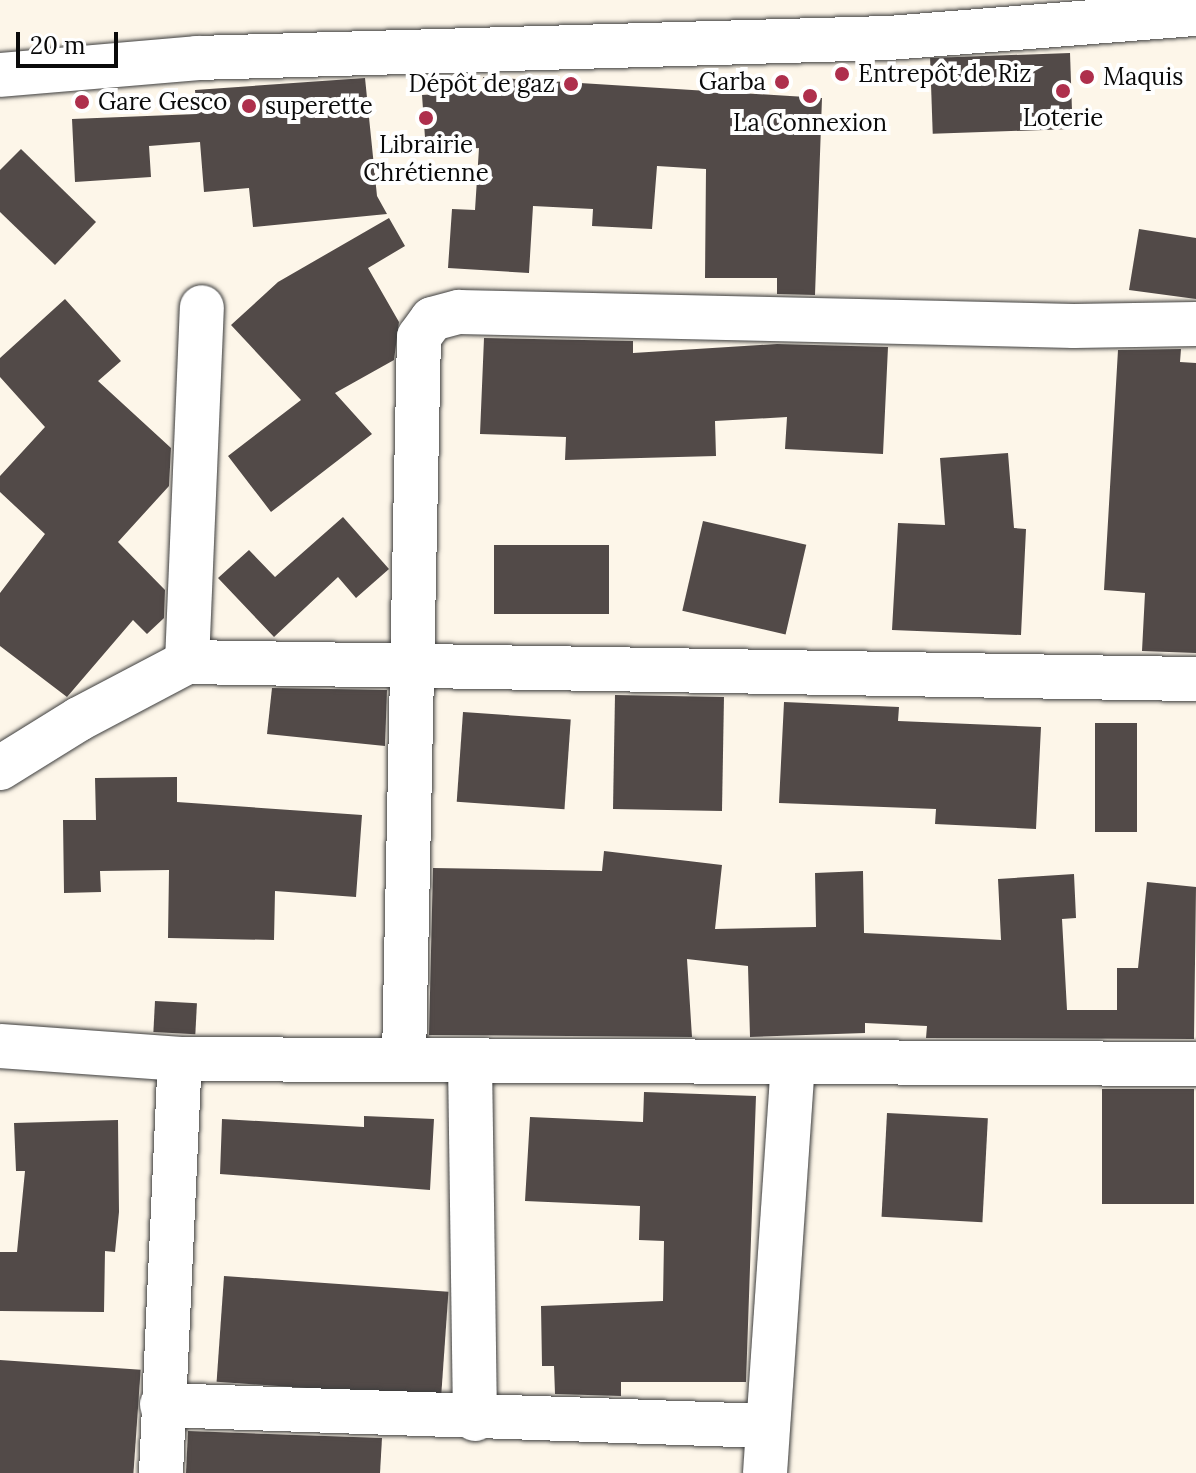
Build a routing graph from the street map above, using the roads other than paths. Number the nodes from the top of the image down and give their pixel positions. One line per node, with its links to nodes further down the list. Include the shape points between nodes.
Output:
1 (1196, 14): 2 (street, via 889,38 197,58)
2 (0, 75)
3 (202, 307): 5 (street)
4 (1196, 324): 6 (street, via 459,312 432,319 419,337)
5 (187, 662): 6 (street); 8 (street)
6 (409, 664): 7 (street); 10 (street)
7 (1196, 679)
8 (0, 768)
9 (0, 1046): 11 (street)
10 (404, 1058): 11 (street); 12 (street)
11 (180, 1059): 15 (street)
12 (470, 1061): 14 (street); 16 (street)
13 (1196, 1064): 14 (street)
14 (793, 1065): 17 (street)
15 (162, 1405): 16 (street); 18 (street)
16 (475, 1419): 17 (street)
17 (767, 1426): 19 (street)
18 (161, 1473)
19 (765, 1473)

